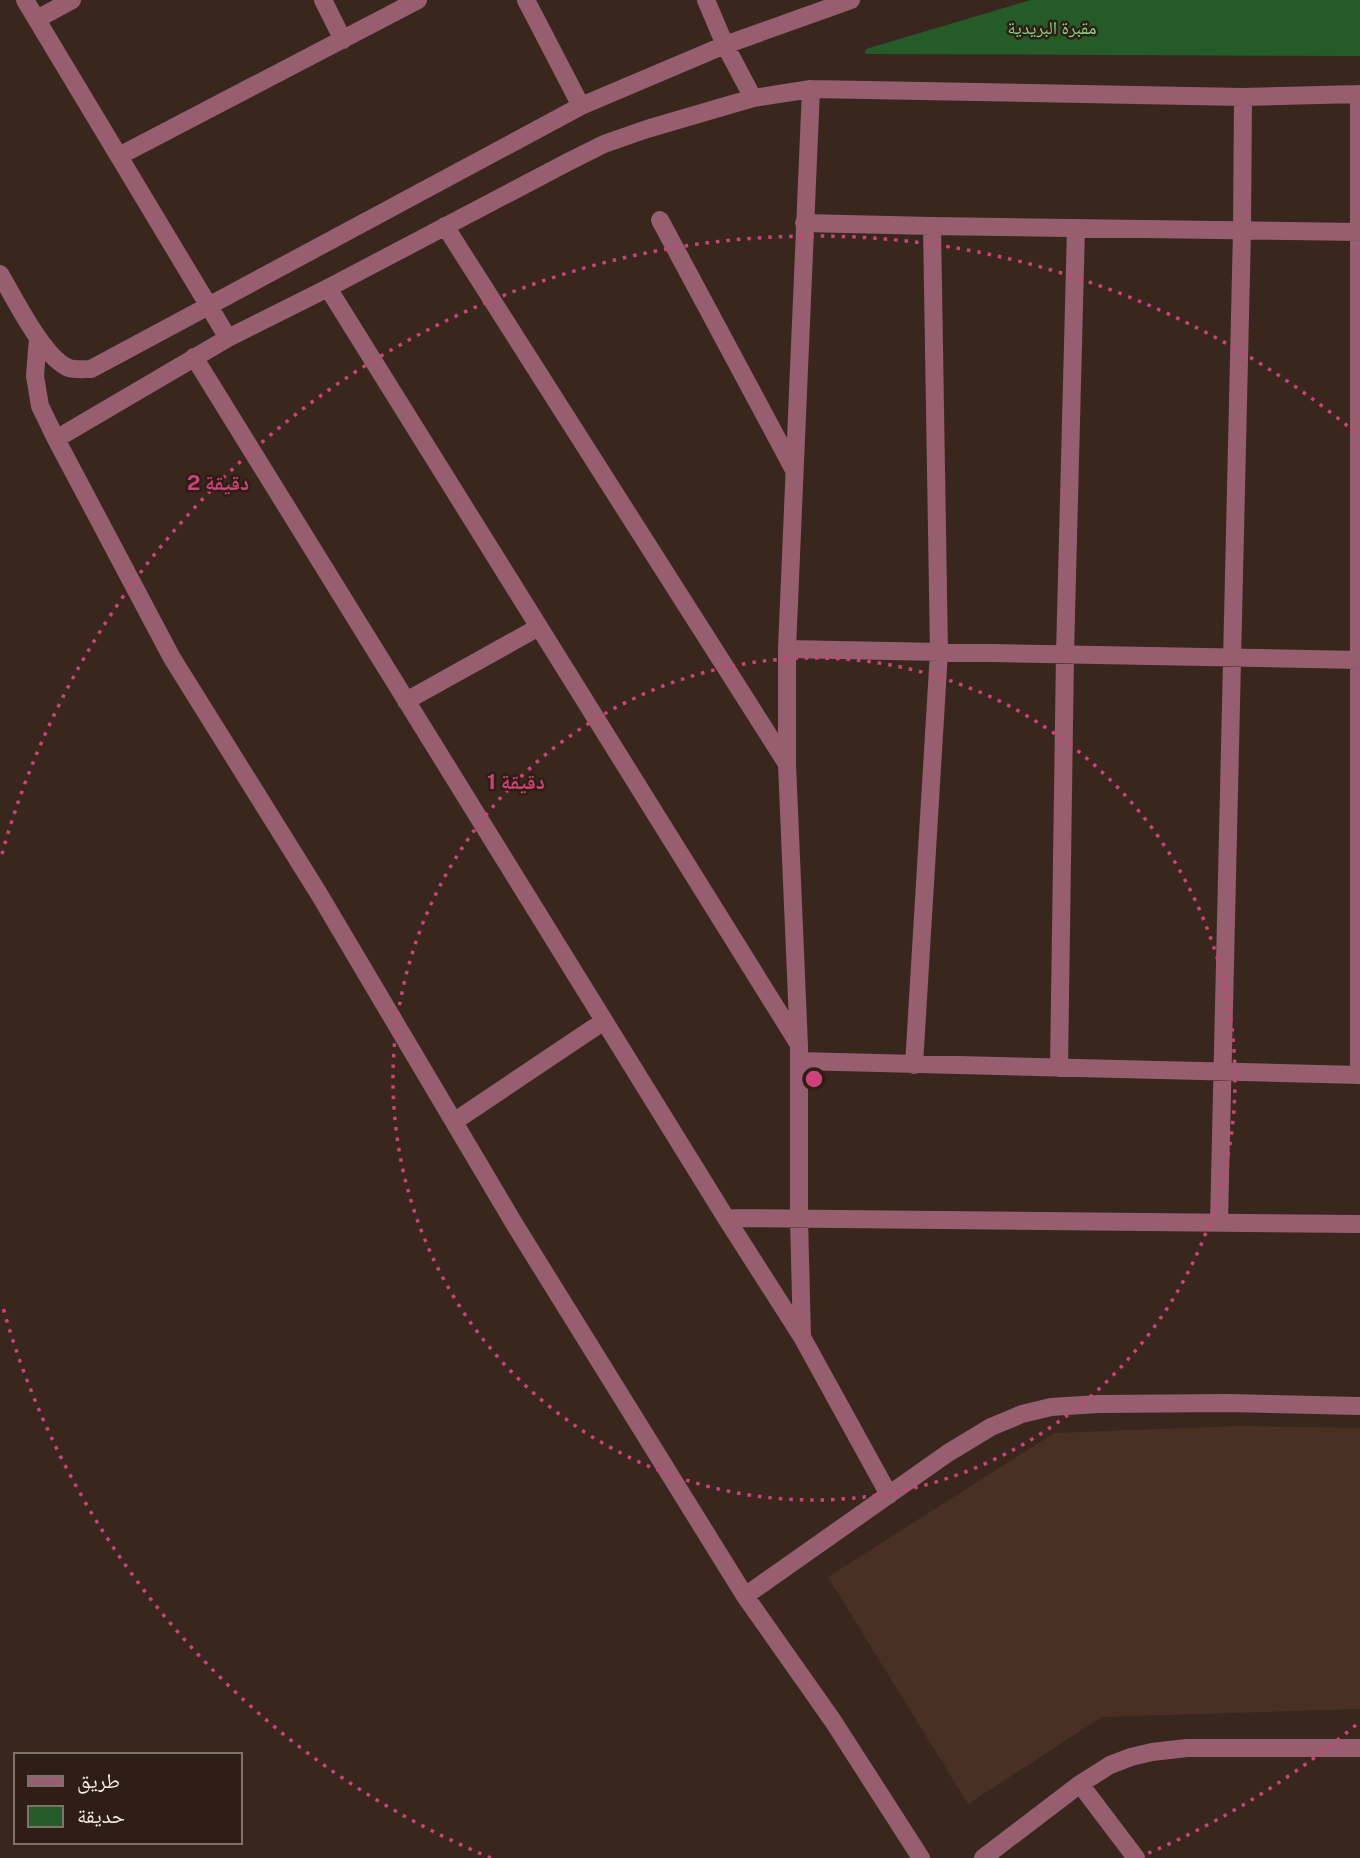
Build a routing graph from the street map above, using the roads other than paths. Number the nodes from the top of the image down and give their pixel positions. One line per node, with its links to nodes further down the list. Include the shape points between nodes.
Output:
1 (25, 0): 8 (street)
2 (72, 0): 8 (street)
3 (323, 0): 9 (street)
4 (418, 0): 9 (street)
5 (526, 0): 15 (street)
6 (706, 0): 10 (street)
7 (851, 0): 10 (street)
8 (37, 19): 16 (street)
9 (343, 40): 16 (street)
10 (725, 45): 14 (street); 15 (street)
11 (811, 89): 13 (street); 14 (street); 18 (street)
12 (1359, 94): 13 (street); 23 (street)
13 (1243, 97): 22 (street)
14 (752, 98): 19 (street, via 604,144)
15 (581, 106): 26 (street)
16 (119, 156): 26 (street)
17 (660, 220): 31 (street)
18 (804, 223): 20 (street); 31 (street)
19 (445, 226): 25 (street); 39 (street)
20 (932, 226): 21 (street); 34 (street)
21 (1076, 228): 22 (street); 35 (street)
22 (1242, 230): 23 (street); 36 (street)
23 (1359, 232): 37 (street)
24 (0, 274): 27 (street)
25 (328, 288): 28 (street); 32 (street)
26 (208, 305): 27 (street, via 91,369 69,368); 28 (street)
27 (38, 338): 30 (street, via 34,376 40,406)
28 (228, 338): 29 (street)
29 (194, 357): 30 (street); 38 (street)
30 (55, 439): 46 (street, via 172,658)
31 (794, 470): 33 (street)
32 (539, 627): 38 (street); 41 (street)
33 (787, 649): 34 (street); 39 (street)
34 (939, 652): 35 (street); 42 (street)
35 (1065, 654): 36 (street); 43 (street)
36 (1232, 657): 37 (street); 44 (street)
37 (1359, 660): 45 (street)
38 (406, 701): 40 (street)
39 (787, 764): 41 (street)
40 (604, 1021): 46 (street); 47 (street)
41 (799, 1054): 42 (street); 48 (street)
42 (914, 1065): 43 (street)
43 (1059, 1068): 44 (street)
44 (1223, 1072): 45 (street); 49 (street)
45 (1359, 1075)
46 (455, 1121): 54 (street)
47 (726, 1218): 48 (street); 51 (street)
48 (799, 1219): 49 (street); 51 (street)
49 (1219, 1222): 50 (street)
50 (1360, 1224)
51 (802, 1337): 53 (street)
52 (1360, 1406): 53 (street, via 1228,1403 1051,1408 991,1427)
53 (889, 1494): 54 (street)
54 (745, 1596): 57 (street)
55 (1360, 1748): 56 (street, via 1152,1752 1110,1765)
56 (1080, 1784): 58 (street); 59 (street)
57 (921, 1858)
58 (983, 1858)
59 (1136, 1858)

